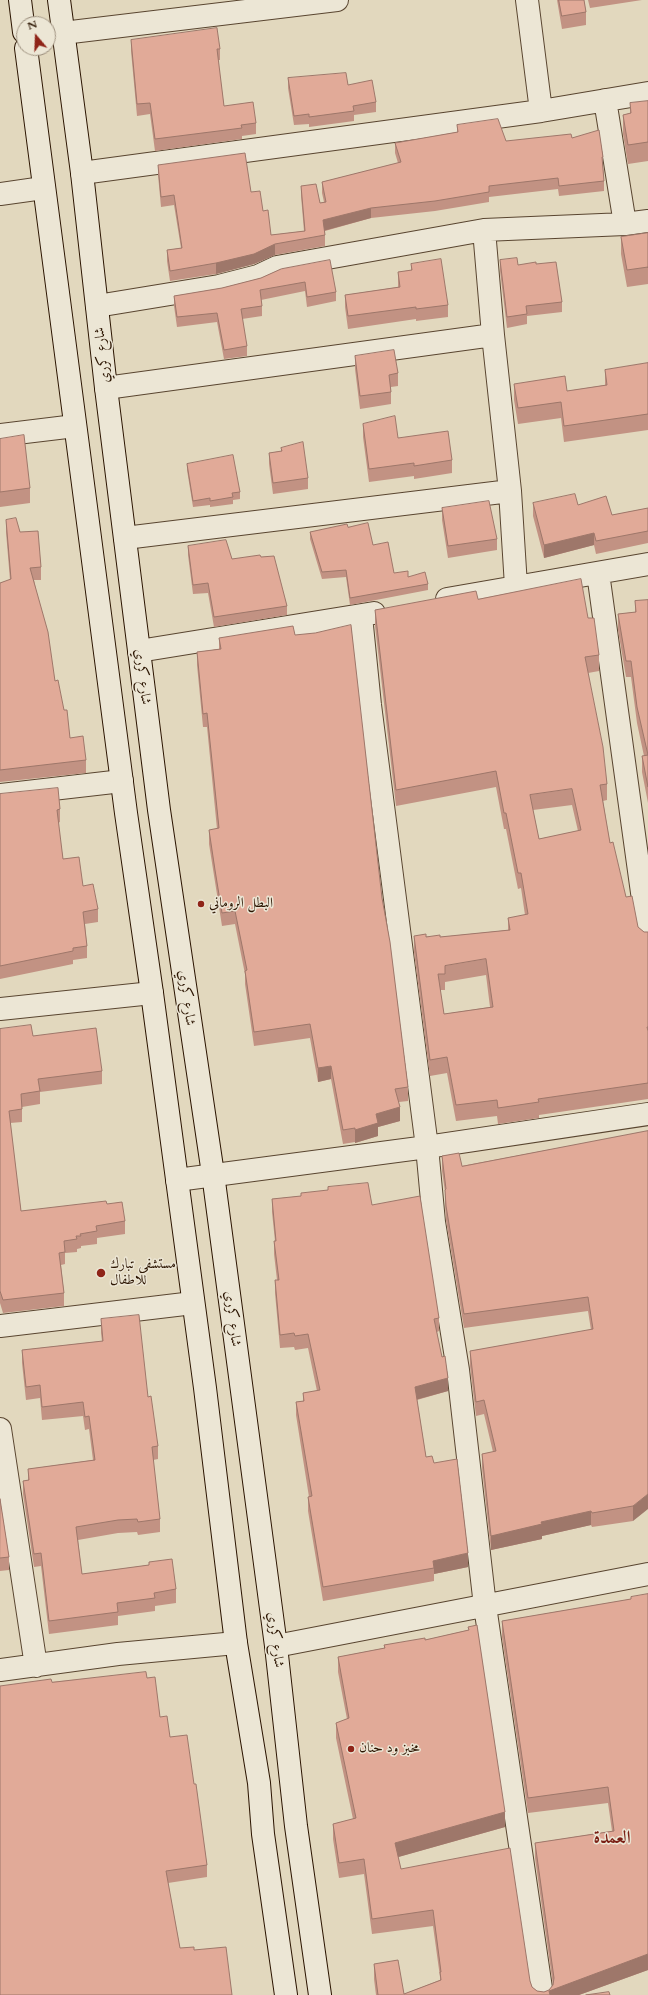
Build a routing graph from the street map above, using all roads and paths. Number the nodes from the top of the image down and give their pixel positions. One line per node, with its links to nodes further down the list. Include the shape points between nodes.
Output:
1 (20, 0): 5 (street)
2 (59, 0): 6 (street, شارع كرري)
3 (337, 0): 6 (street)
4 (527, 0): 10 (street)
5 (22, 16)
6 (63, 33): 11 (street, شارع كرري)
7 (27, 56): 12 (street)
8 (648, 93): 9 (street)
9 (605, 100): 10 (street); 15 (street)
10 (541, 110): 11 (street)
11 (82, 173): 17 (street, شارع كرري)
12 (43, 188): 13 (street); 20 (street)
13 (0, 194)
14 (648, 220): 15 (street)
15 (625, 224): 16 (street)
16 (484, 230): 17 (street, via 278,267 258,276 219,286); 18 (street)
17 (97, 306): 19 (street, شارع كرري)
18 (492, 335): 19 (street); 22 (street)
19 (106, 388): 23 (street, شارع كرري)
20 (75, 426): 21 (street); 31 (street)
21 (0, 435)
22 (510, 491): 23 (street); 26 (street)
23 (125, 538): 30 (street, شارع كرري)
24 (648, 564): 25 (street)
25 (598, 573): 26 (street); 33 (street)
26 (516, 586): 27 (street)
27 (430, 602)
28 (392, 610): 29 (street)
29 (361, 616): 30 (street); 37 (street, via 370,705)
30 (139, 651): 38 (street, شارع كرري, via 159,810)
31 (122, 781): 32 (street); 34 (street)
32 (0, 795)
33 (648, 936)
34 (152, 993): 35 (street); 39 (street)
35 (0, 1009)
36 (648, 1114): 37 (street)
37 (427, 1147): 38 (street); 44 (street, via 434,1222 458,1370)
38 (213, 1174): 39 (street); 46 (street, شارع كرري)
39 (177, 1180): 40 (street)
40 (193, 1303): 41 (street); 45 (street)
41 (0, 1326)
42 (0, 1429): 47 (street)
43 (648, 1574): 44 (street)
44 (485, 1606): 46 (street); 53 (street)
45 (236, 1643): 47 (street, via 118,1654); 50 (street, via 258,1783)
46 (276, 1646): 49 (street, شارع كرري)
47 (36, 1666): 48 (street)
48 (0, 1670)
49 (305, 1885): 50 (street); 52 (street, شارع كرري)
50 (271, 1890): 51 (street)
51 (286, 1995)
52 (320, 1995)
53 (542, 1995)

